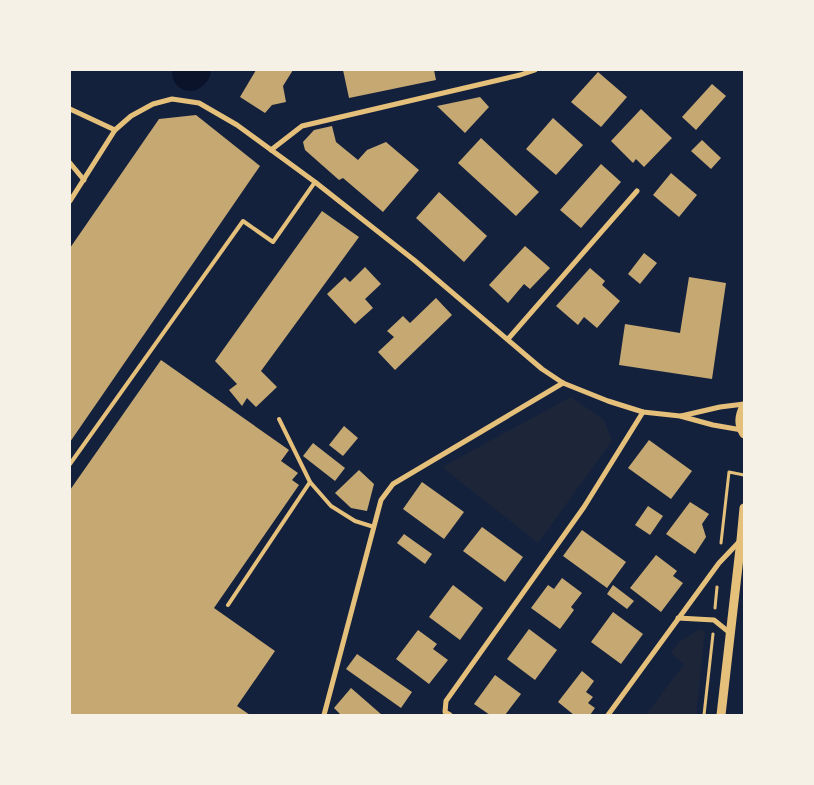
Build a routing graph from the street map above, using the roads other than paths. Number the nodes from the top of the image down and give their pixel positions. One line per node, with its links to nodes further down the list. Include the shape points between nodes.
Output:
1 (535, 70): 4 (street, via 302,126)
2 (70, 109): 3 (street)
3 (115, 130): 4 (street, via 131,116 153,104 172,99 200,103); 6 (street)
4 (271, 150): 7 (street)
5 (70, 163): 6 (street)
6 (84, 180): 9 (street)
7 (315, 182): 10 (street); 17 (lane, via 273,242 243,221)
8 (637, 192): 10 (street)
9 (70, 201)
10 (508, 339): 11 (street)
11 (563, 383): 13 (street); 20 (street, via 393,484 381,500)
12 (744, 405): 14 (street, via 720,406); 16 (street, via 739,416)
13 (643, 412): 14 (street); 26 (street, via 584,507 446,701 446,712)
14 (680, 416): 16 (street)
15 (279, 419): 18 (lane)
16 (743, 432)
17 (70, 464)
18 (310, 482): 20 (lane, via 331,506 355,521); 22 (lane)
19 (744, 508): 21 (street)
20 (374, 527): 25 (street)
21 (741, 540): 23 (street, via 719,563); 24 (street)
22 (228, 605)
23 (678, 618): 24 (street, via 714,620); 27 (street)
24 (730, 633): 28 (street)
25 (324, 715)
26 (450, 715)
27 (608, 715)
28 (721, 715)

